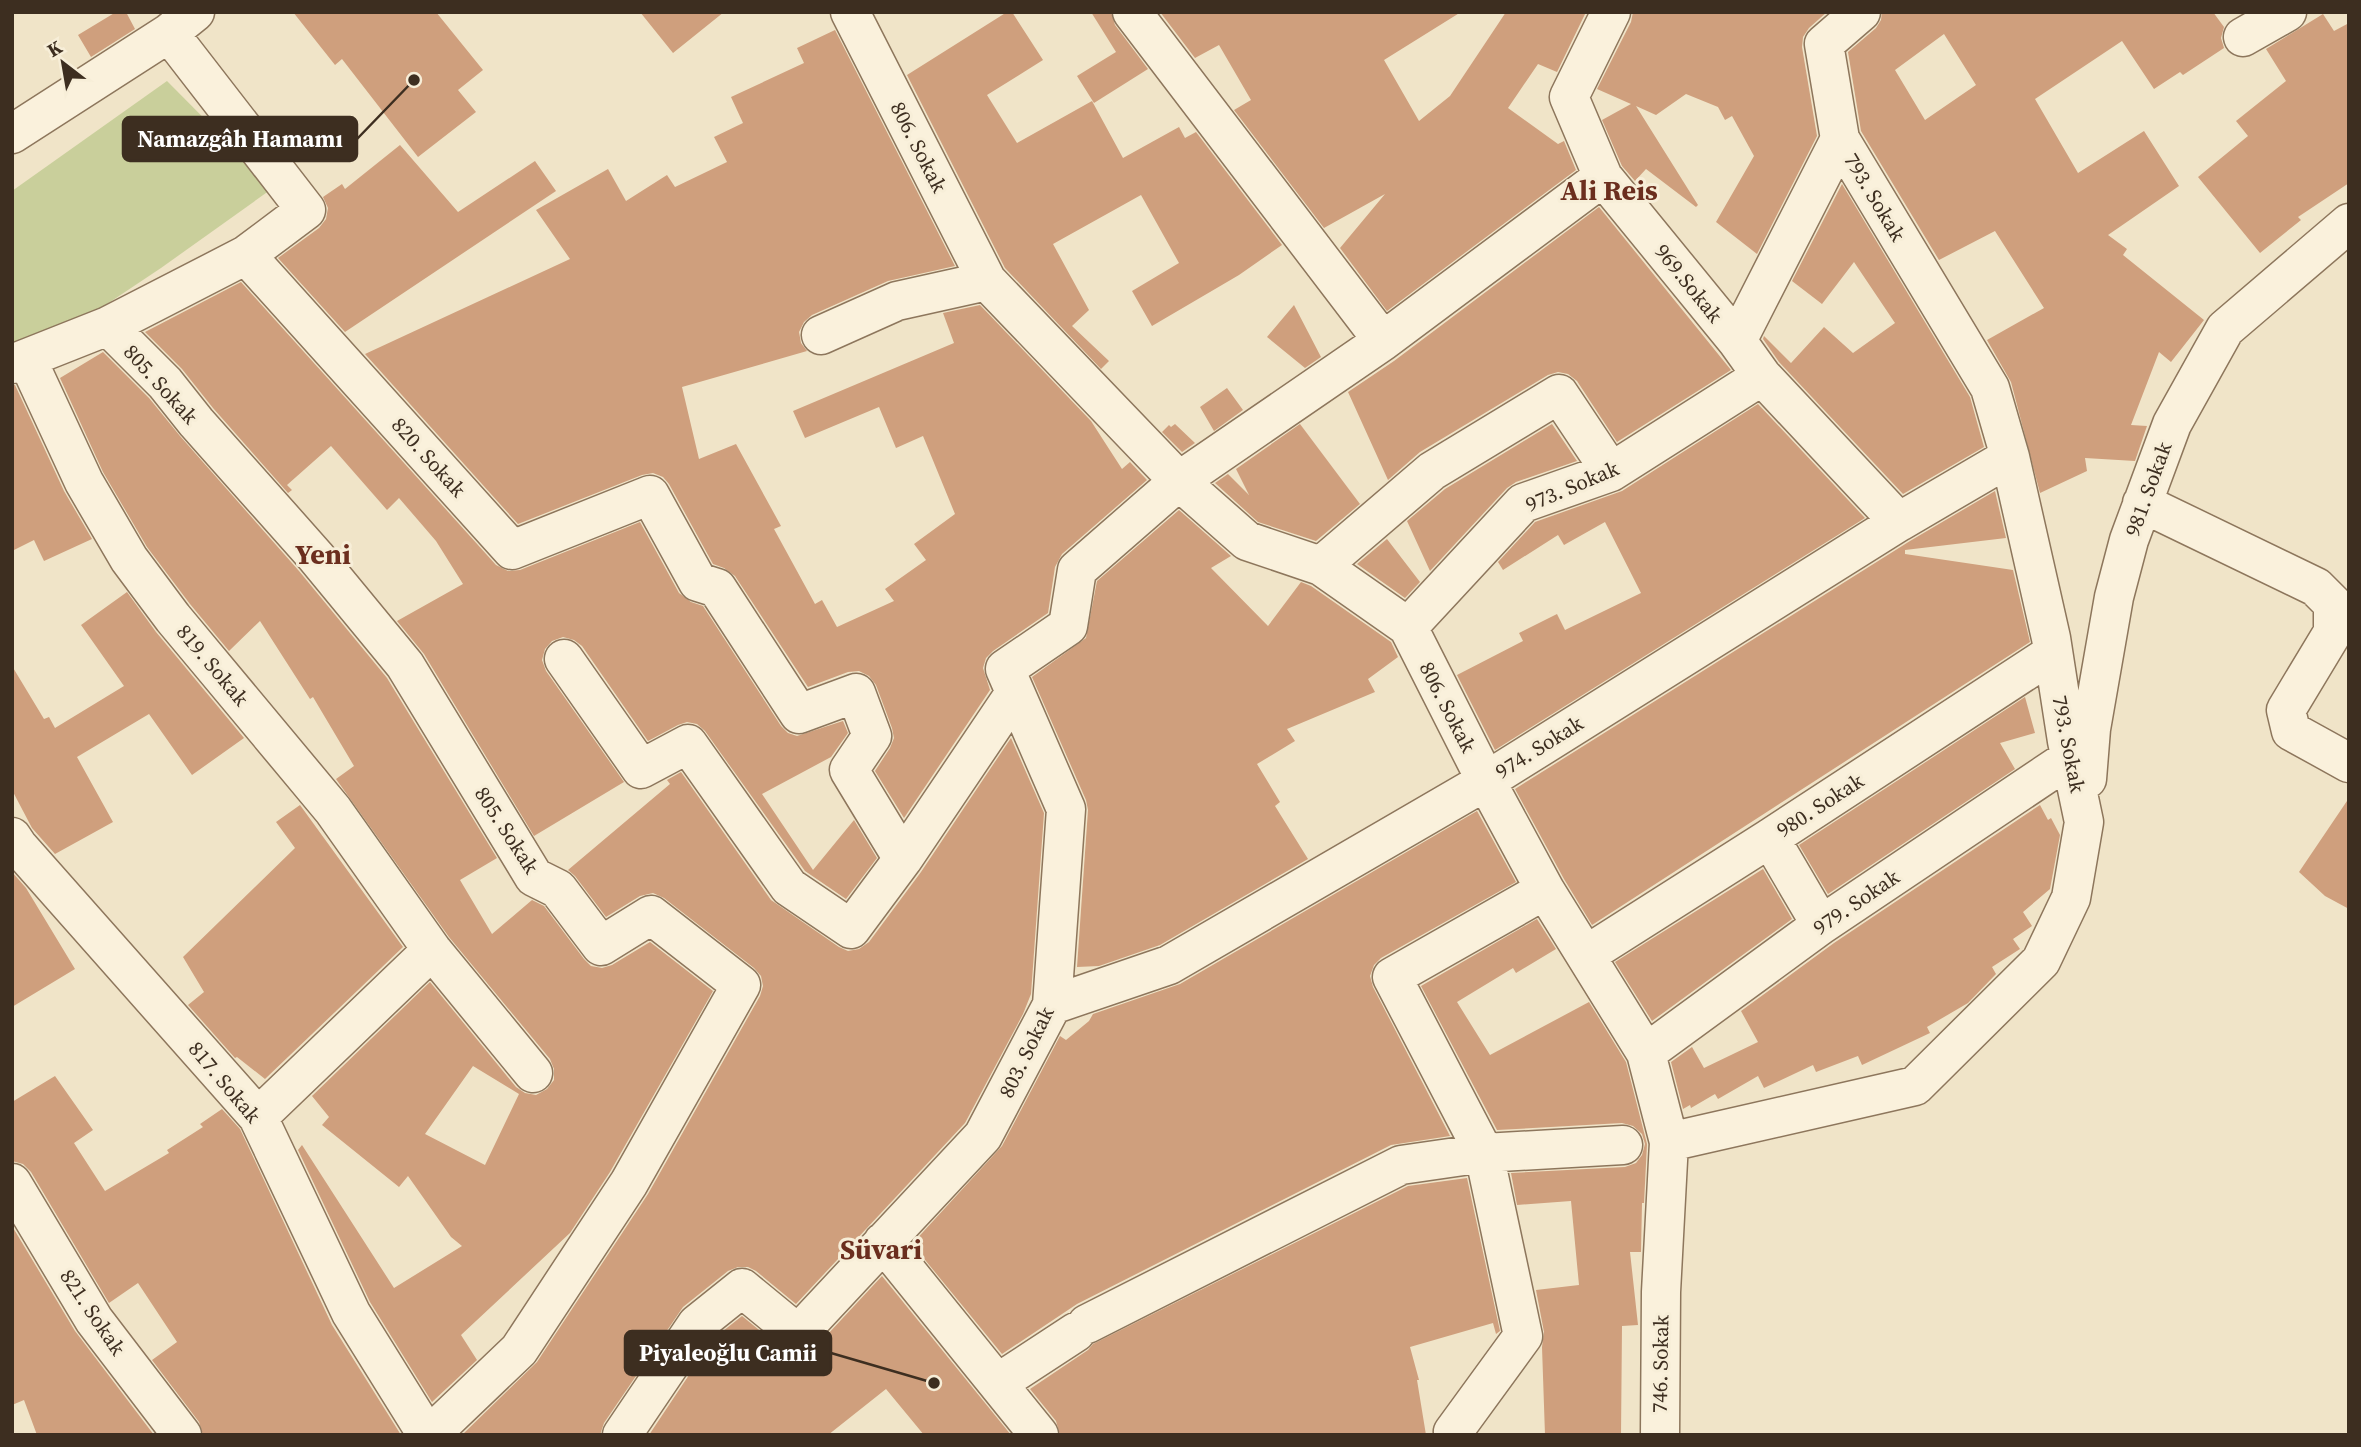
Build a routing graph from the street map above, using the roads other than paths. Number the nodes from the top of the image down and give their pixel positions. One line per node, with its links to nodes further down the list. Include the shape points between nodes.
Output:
1 (850, 12): 13 (street, 806. Sokak)
2 (1132, 12): 16 (street)
3 (1611, 12): 10 (street, 969.Sokak, via 1569,97)
4 (1861, 12): 9 (street, via 1824,44)
5 (2287, 12): 7 (street)
6 (182, 23): 8 (street); 12 (street, via 306,210)
7 (2243, 37)
8 (12, 134)
9 (1840, 139): 17 (street); 20 (street, 793. Sokak, via 1990,387)
10 (1603, 177): 16 (street); 17 (street, 969.Sokak)
11 (2349, 223): 23 (street, 981. Sokak, via 2225,329 2172,424)
12 (246, 255): 14 (street); 36 (street, 820. Sokak, via 512,550 650,495 698,582 717,588 799,714 856,692 872,736 849,770)
13 (987, 281): 15 (street, via 897,301); 22 (street, 806. Sokak)
14 (108, 326): 18 (street, 805. Sokak); 53 (street, 805. Sokak, via 165,383 405,665 534,877 558,889 601,946 651,915 741,985 629,1183 519,1350)
15 (821, 335)
16 (1383, 341): 22 (street)
17 (1737, 341): 19 (street, 969.Sokak)
18 (20, 362): 39 (street, 819. Sokak, via 129,559 333,810)
19 (1762, 376): 21 (street, 973. Sokak); 24 (street, 969.Sokak)
20 (2010, 457): 24 (street, 974. Sokak); 27 (street, 793. Sokak)
21 (1611, 472): 25 (street, via 1559,394 1432,471); 26 (street, 973. Sokak, via 1523,503)
22 (1179, 481): 25 (street, 806. Sokak, via 1247,541); 29 (street, 803. Sokak, via 1077,570 1068,626 1005,669)
23 (2143, 503): 31 (street, via 2316,587 2333,604 2333,632 2286,710 2291,731); 33 (street, 981. Sokak, via 2112,611 2091,729)
24 (1899, 522): 32 (street, 974. Sokak)
25 (1321, 566): 26 (street, 806. Sokak)
26 (1408, 627): 32 (street, 806. Sokak)
27 (2053, 653): 30 (street, 793. Sokak); 34 (street, 980. Sokak)
28 (564, 659): 36 (street, via 641,769 688,744 789,887 851,929)
29 (1016, 693): 36 (street); 41 (street, 803. Sokak, via 1066,809)
30 (2070, 758): 33 (street, 793. Sokak); 38 (street, 979. Sokak)
31 (2349, 763)
32 (1486, 781): 37 (street, 806. Sokak); 41 (street, 974. Sokak, via 1169,965)
33 (2084, 821): 45 (street, 793. Sokak, via 2071,898 2041,961 1915,1086)
34 (1770, 838): 38 (street); 40 (street, 980. Sokak)
35 (14, 845): 44 (street, 817. Sokak)
36 (903, 859)
37 (1545, 890): 40 (street, 806. Sokak); 47 (street, via 1392,977)
38 (1821, 925): 42 (street, 979. Sokak)
39 (432, 950): 43 (street, 819. Sokak); 44 (street)
40 (1586, 956): 42 (street, 806. Sokak)
41 (1052, 1005): 49 (street, 803. Sokak, via 983,1136)
42 (1646, 1053): 45 (street, 806. Sokak)
43 (533, 1073)
44 (258, 1117): 53 (street, 817. Sokak, via 351,1313)
45 (1669, 1142): 50 (street, 806. Sokak)
46 (1623, 1145): 47 (street)
47 (1484, 1153): 51 (street, via 1401,1165 1081,1328); 56 (street, via 1523,1336)
48 (12, 1183): 52 (street, 821. Sokak, via 94,1320)
49 (883, 1241): 51 (street); 54 (street, 803. Sokak, via 798,1334 742,1288 697,1324)
50 (1661, 1292): 57 (street, 746. Sokak)
51 (998, 1383): 55 (street)
52 (182, 1435)
53 (429, 1435)
54 (622, 1435)
55 (1040, 1435)
56 (1454, 1435)
57 (1660, 1435)

